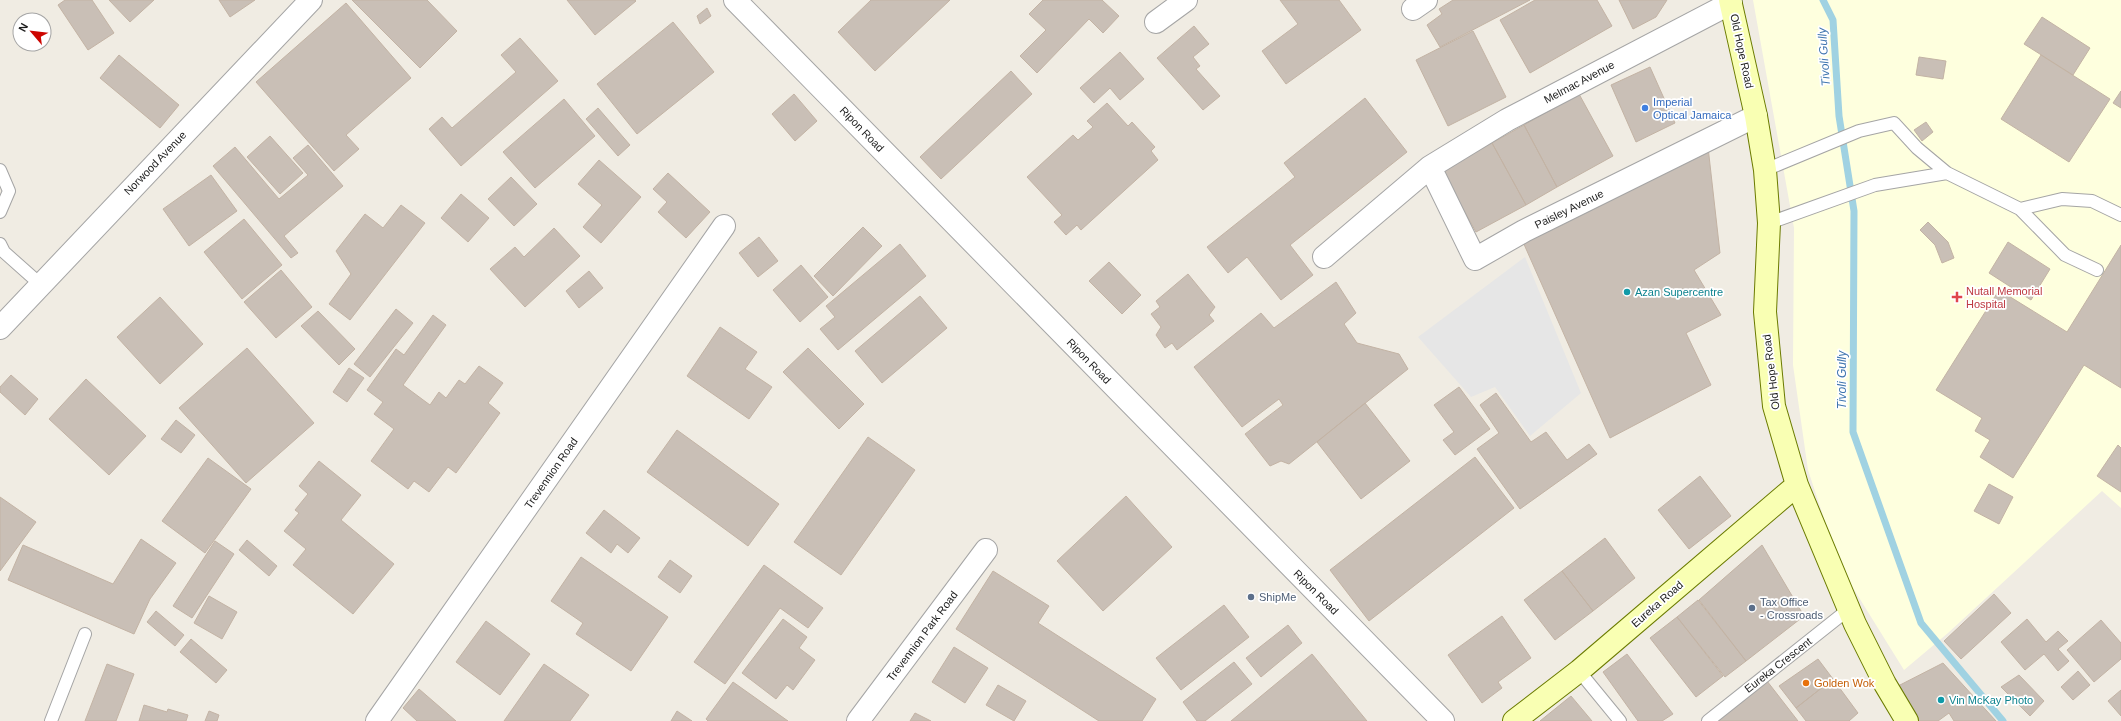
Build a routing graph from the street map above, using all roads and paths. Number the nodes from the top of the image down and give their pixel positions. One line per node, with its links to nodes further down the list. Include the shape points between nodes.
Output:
1 (311, 0): 19 (street, Norwood Avenue)
2 (735, 0): 29 (street, Ripon Road)
3 (1186, 0): 5 (street)
4 (1731, 1): 6 (main road, Old Hope Road); 7 (street, Melmac Avenue, via 1507,120)
5 (1156, 22)
6 (1756, 116): 7 (street, Paisley Avenue, via 1524,231 1475,259); 9 (main road, Old Hope Road)
7 (1430, 167): 17 (street, Melmac Avenue)
8 (0, 170): 12 (lane, via 9,191)
9 (1765, 170): 10 (lane, via 1859,131 1894,123 1917,148); 14 (main road, Old Hope Road)
10 (1947, 173): 11 (lane); 14 (lane, via 1875,185)
11 (2020, 209): 13 (lane, via 2062,199 2092,201); 18 (lane, via 2066,255)
12 (0, 212)
13 (2121, 215)
14 (1770, 223): 21 (main road, Old Hope Road, via 1765,312 1774,406)
15 (724, 226): 27 (street, Trevennion Road)
16 (0, 244): 19 (lane, via 4,252)
17 (1324, 257)
18 (2097, 270)
19 (40, 284): 20 (street, Norwood Avenue)
20 (0, 328)
21 (1797, 485): 23 (main road, Old Hope Road); 25 (main road, Eureka Road)
22 (986, 550): 28 (street, Trevennion Park Road)
23 (1849, 609): 32 (lane, Eureka Crescent); 33 (main road, Old Hope Road, via 1884,684)
24 (85, 634): 26 (lane)
25 (1579, 671): 30 (main road, Eureka Road); 31 (lane)
26 (51, 721)
27 (377, 721)
28 (858, 721)
29 (1443, 721)
30 (1514, 721)
31 (1620, 721)
32 (1708, 721)
33 (1907, 721)

